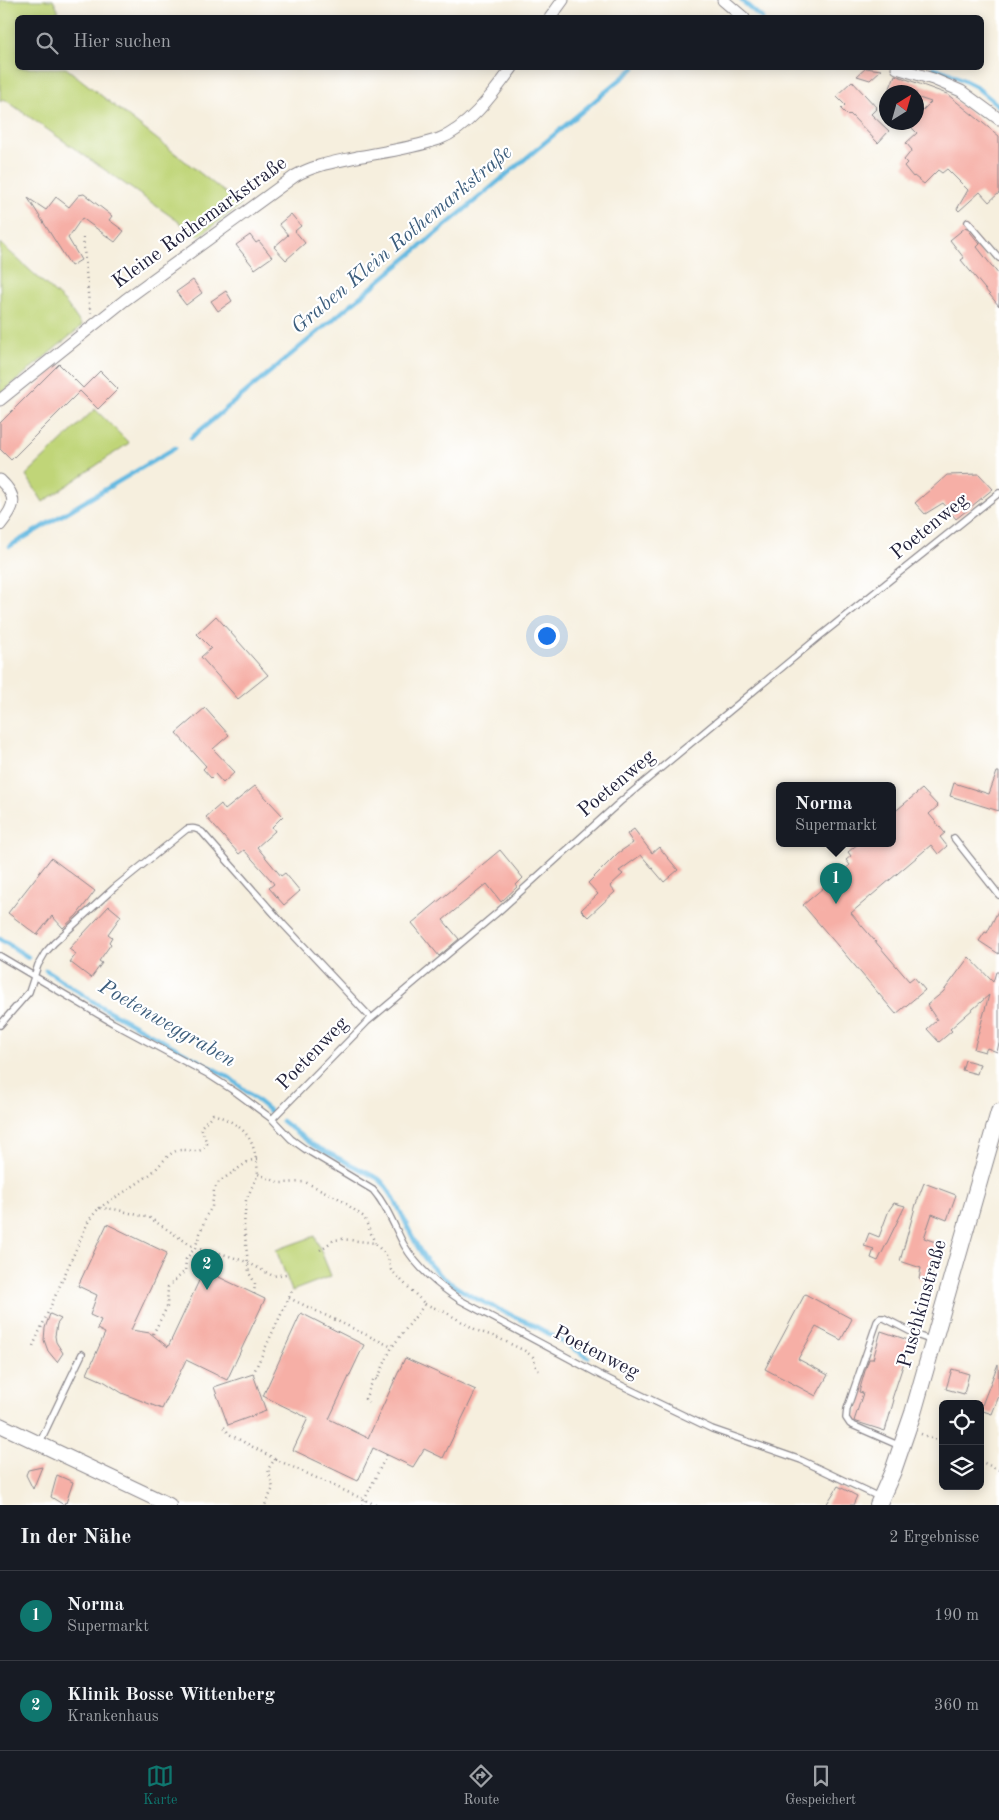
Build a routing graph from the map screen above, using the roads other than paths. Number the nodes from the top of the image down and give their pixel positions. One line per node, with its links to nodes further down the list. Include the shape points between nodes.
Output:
1 (563, 0): 3 (street)
2 (723, 0): 4 (street)
3 (552, 15)
4 (740, 15)
5 (510, 70): 10 (street, Kleine Rothemarkstraße, via 486,102 440,138 304,170 94,324)
6 (903, 70): 7 (street, via 961,91)
7 (999, 119)
8 (968, 222): 9 (lane)
9 (999, 258)
10 (0, 400)
11 (0, 480): 13 (street, via 14,499 13,507)
12 (999, 493): 18 (lane, Poetenweg, via 650,776 498,912)
13 (0, 525)
14 (954, 838): 15 (lane)
15 (999, 895)
16 (0, 956): 17 (lane, Poetenweg)
17 (34, 976): 18 (lane, via 45,953 85,913 187,829 196,828); 19 (lane, via 29,992); 21 (lane, Poetenweg, via 206,1073)
18 (372, 1018): 21 (lane, Poetenweg)
19 (0, 1024)
20 (999, 1112): 22 (main road, Puschkinstraße)
21 (272, 1119): 27 (lane, Poetenweg, via 305,1149 373,1190 419,1266 460,1300 602,1376 712,1429 801,1460)
22 (934, 1342): 26 (main road, Puschkinstraße); 26 (lane, via 880,1318 847,1409 846,1418 850,1424)
23 (82, 1354): 25 (lane)
24 (0, 1426): 25 (street)
25 (40, 1443): 28 (street)
26 (902, 1446): 27 (main road, Puschkinstraße)
27 (880, 1501)
28 (169, 1505)

